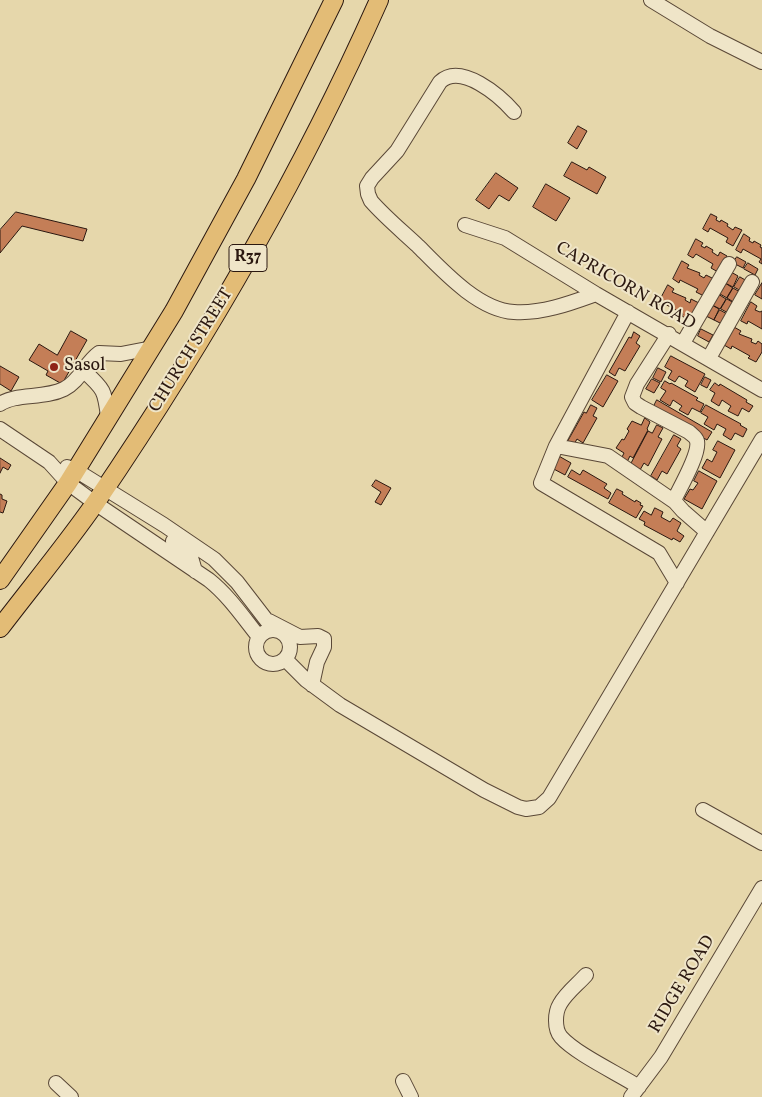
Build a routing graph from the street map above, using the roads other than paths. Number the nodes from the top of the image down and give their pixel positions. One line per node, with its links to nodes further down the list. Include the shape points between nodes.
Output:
1 (334, 0): 13 (main road, CHURCH STREET / R37, via 246,178)
2 (379, 0): 23 (main road, CHURCH STREET / R37, via 258,241 193,354)
3 (650, 0): 4 (street)
4 (762, 62)
5 (514, 112): 9 (street, via 502,98 474,81 460,76 444,78 397,151 367,186 371,201 447,276 491,305 512,312 525,312)
6 (465, 225): 9 (street, CAPRICORN ROAD, via 505,238)
7 (729, 264): 12 (street)
8 (752, 282): 14 (street)
9 (596, 294): 10 (street, CAPRICORN ROAD)
10 (628, 312): 11 (street, CAPRICORN ROAD); 21 (street)
11 (669, 334): 12 (street, CAPRICORN ROAD); 24 (street, via 632,396 635,404 689,432 697,442 696,452)
12 (683, 343): 14 (street, CAPRICORN ROAD)
13 (152, 348): 15 (street, via 121,354 99,353); 18 (main road, CHURCH STREET / R37)
14 (709, 358): 16 (street, CAPRICORN ROAD)
15 (84, 371): 17 (street, via 63,390 13,398); 18 (street, via 103,390)
16 (762, 390)
17 (0, 404)
18 (108, 417): 22 (main road, CHURCH STREET / R37)
19 (0, 429): 22 (street)
20 (762, 439): 26 (street)
21 (556, 446): 24 (street, via 608,456); 29 (street, via 541,483 659,553)
22 (73, 477): 23 (street); 28 (main road, CHURCH STREET / R37)
23 (100, 496): 25 (street); 27 (street); 31 (main road, CHURCH STREET / R37)
24 (675, 502): 26 (street)
25 (164, 525): 27 (street, via 174,541 192,558); 30 (street, via 225,570)
26 (707, 532): 29 (street)
27 (195, 571): 32 (street, via 221,590)
28 (0, 580)
29 (677, 584): 34 (street, via 549,798 545,804 533,809 518,807 484,790)
30 (271, 626): 32 (street); 33 (street, via 287,639 289,649); 34 (street, via 300,637 324,639)
31 (0, 628)
32 (259, 637): 33 (street, via 257,653 264,662 275,664)
33 (285, 659): 34 (street)
34 (312, 685)
35 (704, 810): 36 (street)
36 (762, 843)
37 (762, 888): 41 (street, RIDGE ROAD, via 661,1057)
38 (586, 975): 41 (street, via 560,1004 556,1024 560,1036)
39 (403, 1081): 43 (street)
40 (56, 1083): 42 (street)
41 (635, 1092)
42 (72, 1097)
43 (411, 1097)

